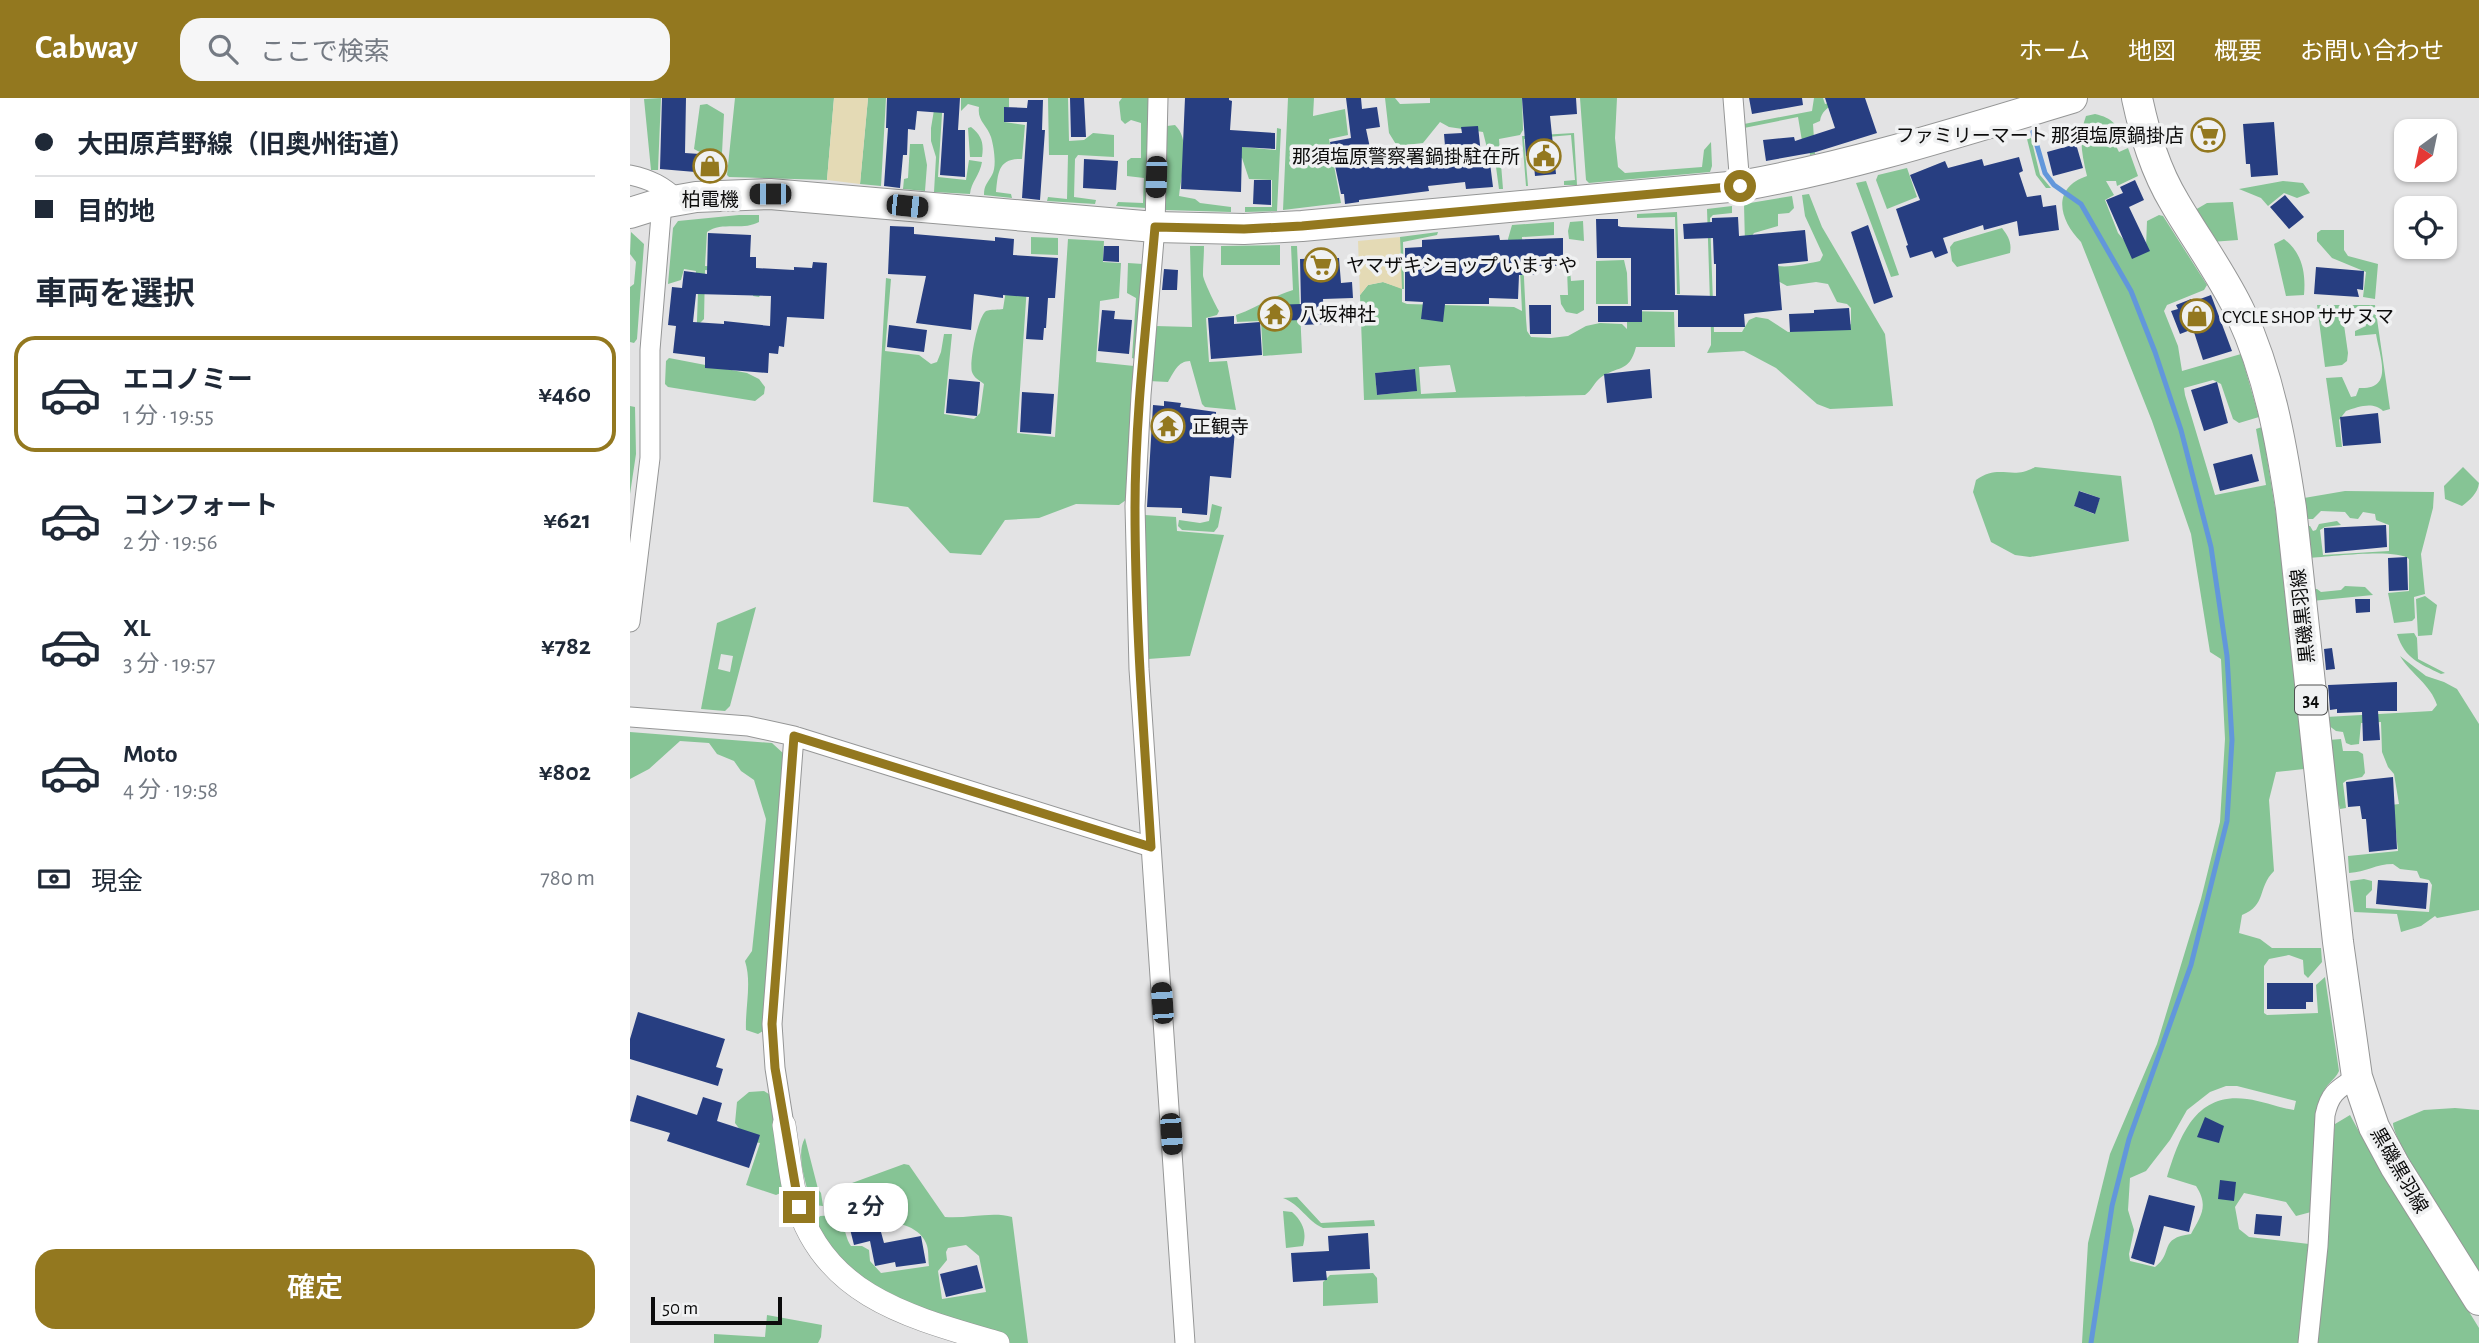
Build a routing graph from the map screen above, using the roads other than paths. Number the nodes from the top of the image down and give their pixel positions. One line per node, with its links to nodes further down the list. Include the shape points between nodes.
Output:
1 (1158, 98): 9 (street)
2 (1733, 98): 6 (street)
3 (2072, 98): 6 (main road, via 1863,160)
4 (2137, 98): 14 (main road, 黒磯黒羽線 / 34, via 2157,168 2240,313 2261,365 2281,441)
5 (630, 175): 7 (street, via 663,187)
6 (1740, 186): 9 (main road, via 1302,226)
7 (670, 201): 8 (main road); 9 (main road, via 770,194); 10 (street, via 650,350 650,458)
8 (630, 213)
9 (1155, 227): 13 (street, via 1135,506 1139,669)
10 (630, 622)
11 (630, 716): 12 (street, via 748,726)
12 (794, 736): 13 (street); 15 (street, via 772,1024)
13 (1151, 847): 18 (street)
14 (2357, 1077): 16 (main road, 黒磯黒羽線 / 34, via 2374,1127 2395,1166); 19 (street, via 2334,1091 2325,1115)
15 (784, 1125): 17 (street, via 796,1198 804,1222 828,1262 874,1299 914,1318)
16 (2479, 1300)
17 (998, 1343)
18 (1185, 1343)
19 (2308, 1343)

